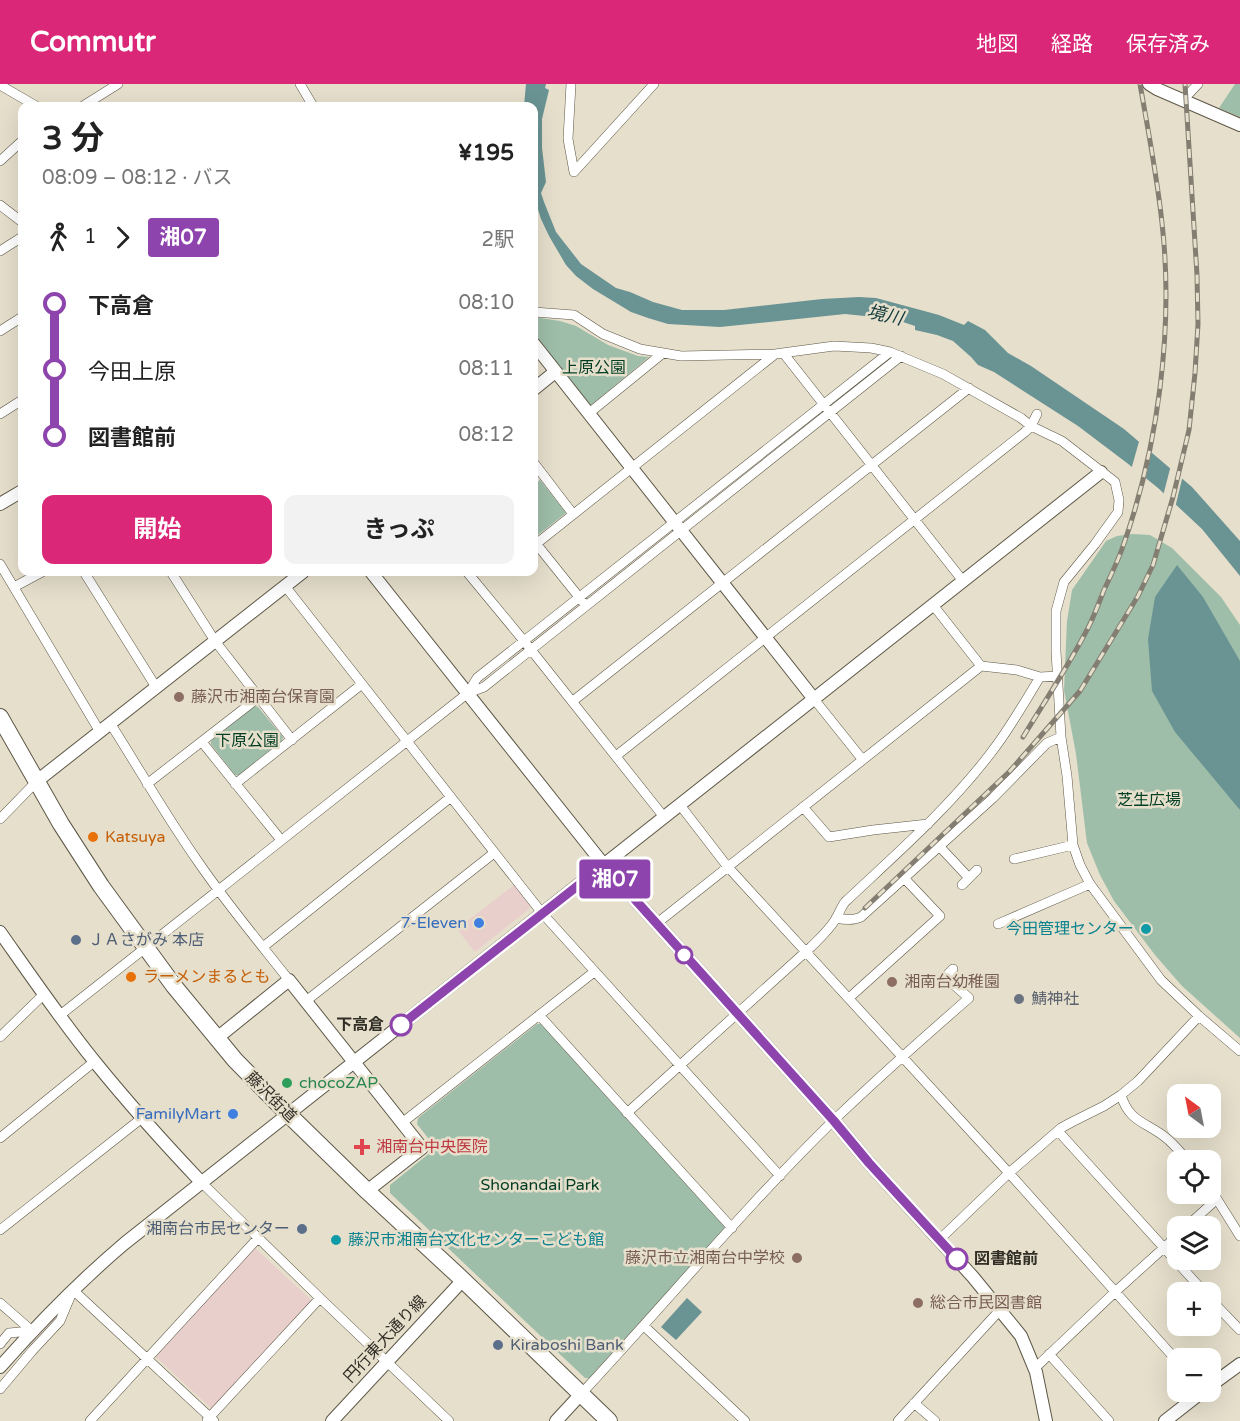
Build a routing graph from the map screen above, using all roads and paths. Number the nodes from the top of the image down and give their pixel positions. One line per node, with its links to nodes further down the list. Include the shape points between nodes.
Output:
1 (118, 84): 10 (street)
2 (300, 84): 11 (street)
3 (572, 84): 4 (street, via 568,139 574,172)
4 (654, 84)
5 (1149, 84): 8 (street)
6 (1198, 84): 8 (street)
7 (0, 85): 9 (street)
8 (1182, 100): 12 (street)
9 (29, 102)
10 (89, 102)
11 (311, 102)
12 (1240, 125)
13 (18, 145): 14 (street)
14 (0, 161)
15 (0, 205): 16 (street)
16 (18, 219)
17 (18, 240): 18 (street)
18 (0, 251)
19 (538, 312): 24 (street, via 574,315 603,334 640,349)
20 (18, 320): 21 (street)
21 (0, 331)
22 (538, 349): 27 (street)
23 (890, 352): 25 (street, via 834,346); 26 (street); 31 (street)
24 (663, 353): 25 (street); 33 (street)
25 (779, 354): 31 (street); 38 (street)
26 (901, 356): 29 (street); 31 (street)
27 (555, 372): 28 (street); 33 (street)
28 (538, 386)
29 (969, 387): 35 (street); 36 (street)
30 (18, 403): 32 (street)
31 (827, 409): 36 (street); 37 (street); 40 (street)
32 (0, 414)
33 (588, 414): 38 (street)
34 (1037, 414): 35 (street)
35 (1031, 426): 39 (street, via 1062,441); 45 (street)
36 (871, 465): 45 (street); 57 (street)
37 (745, 467): 40 (street); 46 (street)
38 (631, 468): 44 (street); 46 (street)
39 (1101, 472): 56 (street); 68 (street, via 1115,482 1118,512 1064,582 1056,611)
40 (752, 475): 46 (street)
41 (538, 476): 44 (street)
42 (18, 493): 43 (street)
43 (0, 504)
44 (573, 514): 47 (street)
45 (915, 520): 56 (street); 63 (street)
46 (677, 527): 57 (street); 60 (street); 62 (street)
47 (538, 540)
48 (538, 546): 60 (street)
49 (0, 564): 59 (street)
50 (35, 576): 59 (street)
51 (87, 576): 71 (street)
52 (174, 576): 64 (street)
53 (298, 576): 58 (street)
54 (374, 576): 72 (street)
55 (470, 576): 65 (street)
56 (963, 581): 61 (street)
57 (721, 582): 63 (street); 75 (street)
58 (285, 586): 64 (street); 70 (street)
59 (14, 587): 78 (street)
60 (579, 598): 62 (street); 65 (street)
61 (933, 605): 67 (street); 74 (street)
62 (586, 606): 66 (street)
63 (765, 638): 74 (street); 83 (street)
64 (215, 641): 71 (street); 73 (street)
65 (524, 641): 66 (street); 72 (street, via 477,678)
66 (531, 650): 72 (street, via 484,687); 75 (street)
67 (981, 666): 69 (street); 84 (street)
68 (1058, 676): 69 (street); 79 (street)
69 (1040, 677): 93 (street, via 988,756)
70 (362, 684): 80 (street); 81 (street)
71 (156, 687): 77 (street)
72 (468, 693): 81 (street); 99 (street)
73 (259, 698): 80 (street); 82 (street)
74 (814, 699): 84 (street); 89 (street)
75 (573, 701): 83 (street)
76 (0, 717): 85 (highway, 藤沢街道)
77 (110, 723): 78 (street); 86 (street)
78 (99, 732): 85 (street)
79 (1061, 737): 95 (street); 96 (street, via 1047,742)
80 (292, 740): 87 (street)
81 (407, 741): 88 (street); 94 (street)
82 (202, 742): 86 (street); 87 (street)
83 (616, 756): 91 (street)
84 (862, 759): 90 (street)
85 (38, 781): 92 (street); 111 (highway, 藤沢街道, via 61,824)
86 (147, 784): 104 (street)
87 (236, 784): 94 (street)
88 (451, 797): 97 (street); 110 (street)
89 (680, 805): 91 (street); 100 (street)
90 (803, 807): 93 (street, via 829,837); 100 (street)
91 (664, 817): 99 (street)
92 (0, 819)
93 (928, 824): 106 (street, via 845,902)
94 (281, 840): 104 (street)
95 (1073, 845): 98 (street); 103 (street)
96 (940, 847): 101 (street, via 966,882); 102 (street)
97 (494, 853): 105 (street); 118 (street)
98 (1014, 859)
99 (604, 865): 105 (street); 107 (street)
100 (728, 866): 107 (street); 112 (street)
101 (977, 870)
102 (905, 879): 106 (street, via 856,919); 117 (street, via 940,916)
103 (1090, 884): 108 (street); 122 (street, via 1161,980)
104 (218, 890): 110 (street); 111 (street)
105 (542, 913): 114 (street); 128 (street)
106 (836, 918): 112 (street)
107 (656, 924): 119 (street)
108 (998, 924)
109 (0, 932): 116 (street)
110 (263, 946): 115 (street)
111 (145, 948): 120 (street); 124 (highway, 藤沢街道)
112 (806, 952): 117 (street); 119 (street)
113 (953, 969): 126 (street, via 945,976 969,998)
114 (594, 972): 121 (street); 129 (street)
115 (289, 980): 118 (street); 124 (street)
116 (44, 994): 120 (street); 123 (street)
117 (849, 998): 126 (street)
118 (306, 1001): 128 (street)
119 (737, 1014): 129 (street); 134 (street)
120 (59, 1016): 127 (street)
121 (539, 1016): 131 (street); 135 (street)
122 (1198, 1016): 125 (street); 130 (street)
123 (0, 1037)
124 (217, 1038): 132 (highway, 藤沢街道)
125 (1240, 1051)
126 (901, 1057): 134 (street); 139 (street)
127 (95, 1061): 133 (street); 137 (street)
128 (354, 1062): 132 (street); 135 (street)
129 (679, 1066): 131 (street); 140 (street)
130 (1121, 1095): 136 (street); 138 (street, via 1131,1115 1163,1135)
131 (627, 1113): 146 (street)
132 (288, 1114): 141 (street); 142 (highway, 藤沢街道)
133 (142, 1118): 141 (street); 147 (street)
134 (834, 1121): 140 (street); 150 (street)
135 (402, 1123): 142 (street, via 422,1148)
136 (1058, 1131): 139 (street); 152 (street)
137 (0, 1138)
138 (1177, 1150)
139 (1009, 1173): 150 (street); 156 (street)
140 (780, 1176): 146 (street)
141 (202, 1183): 149 (street); 155 (street)
142 (367, 1191): 153 (highway, 藤沢街道)
143 (1211, 1204): 145 (street)
144 (1220, 1204): 148 (street)
145 (1198, 1216)
146 (732, 1228): 161 (street)
147 (0, 1230)
148 (1240, 1236)
149 (258, 1238): 157 (street); 169 (street)
150 (939, 1240): 159 (street)
151 (1167, 1245): 152 (street)
152 (1163, 1248): 154 (street); 156 (street)
153 (463, 1280): 170 (street, 円行東大通り線); 176 (highway, 藤沢街道)
154 (1195, 1282)
155 (73, 1290): 163 (street); 167 (street, via 60,1321); 169 (street)
156 (1115, 1292): 166 (street); 168 (street)
157 (320, 1298): 170 (street); 179 (street)
158 (0, 1303): 163 (street)
159 (1000, 1310): 173 (street, via 1021,1336); 178 (street)
160 (1221, 1310): 162 (street)
161 (644, 1326): 176 (street); 185 (street)
162 (1240, 1330)
163 (32, 1331): 164 (street); 165 (street, via 9,1333)
164 (22, 1342): 167 (street); 172 (street)
165 (0, 1344)
166 (1167, 1350)
167 (32, 1351): 175 (street)
168 (1049, 1354): 173 (street); 189 (street)
169 (147, 1359): 179 (street); 180 (street)
170 (387, 1362): 181 (street, 円行東大通り線); 182 (street)
171 (1240, 1364): 174 (street)
172 (0, 1367)
173 (1035, 1368): 188 (street)
174 (1221, 1378)
175 (0, 1389)
176 (581, 1394): 183 (street); 184 (highway, 藤沢街道)
177 (1189, 1402): 190 (street)
178 (915, 1403): 186 (street); 187 (street)
179 (210, 1420)
180 (90, 1421)
181 (332, 1421)
182 (449, 1421)
183 (556, 1421)
184 (609, 1421)
185 (745, 1421)
186 (898, 1421)
187 (935, 1421)
188 (1046, 1421)
189 (1109, 1421)
190 (1165, 1421)

